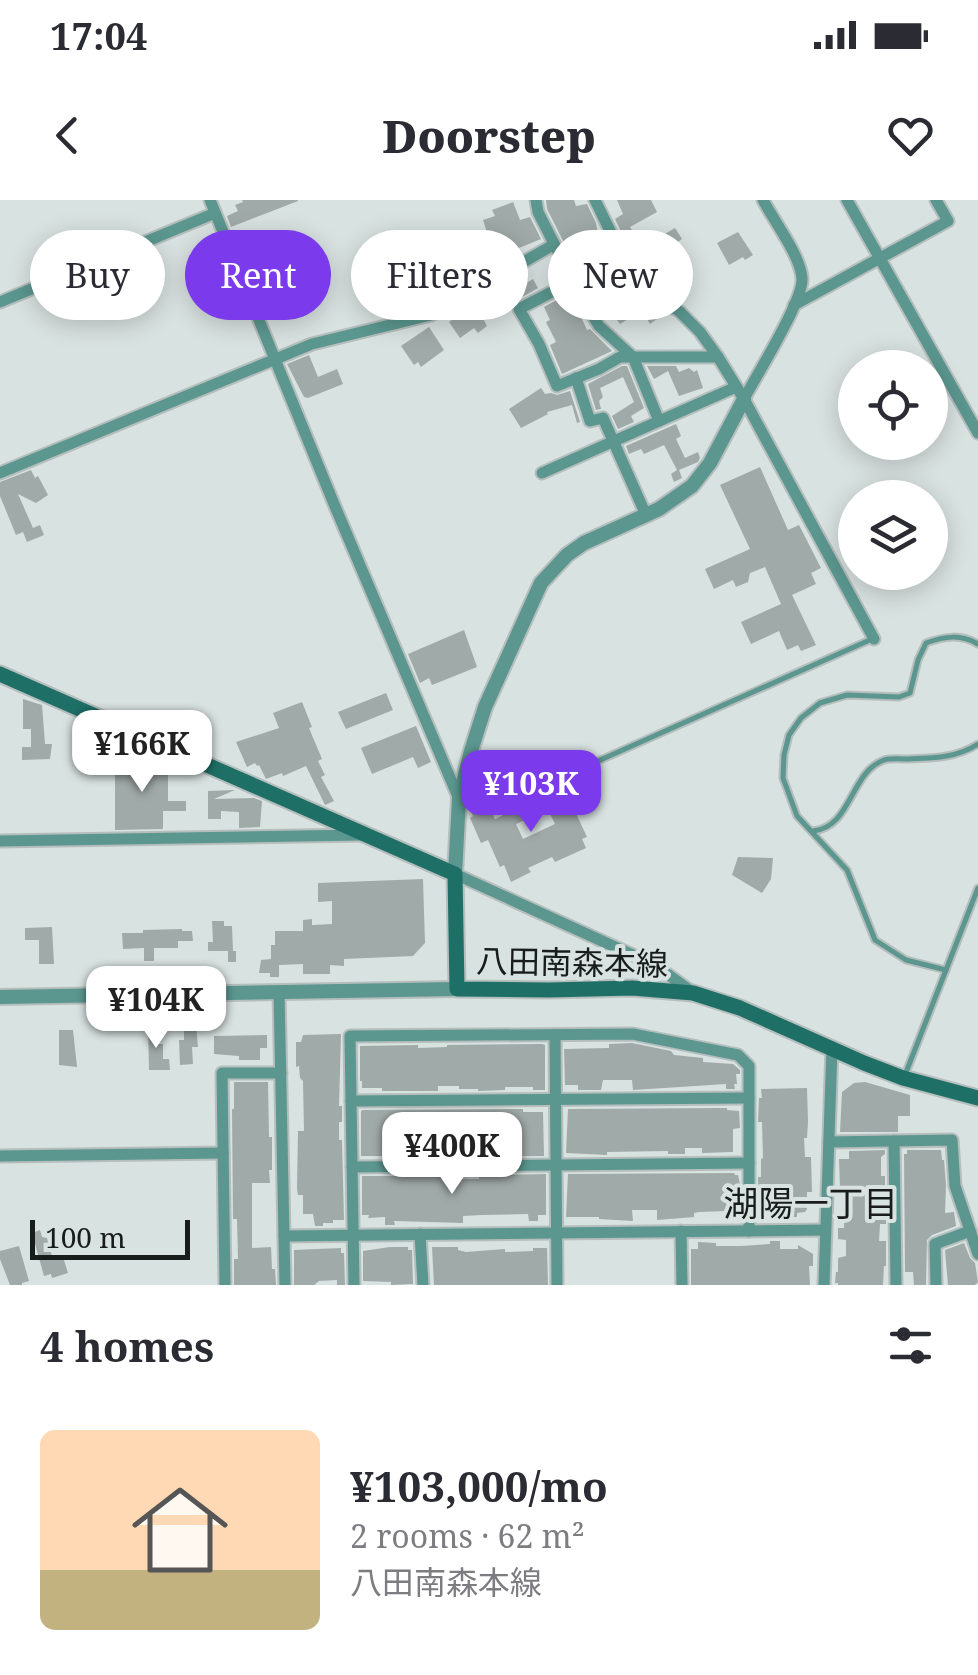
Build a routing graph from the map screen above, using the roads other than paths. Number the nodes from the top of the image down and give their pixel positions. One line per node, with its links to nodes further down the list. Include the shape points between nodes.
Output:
1 (210, 200): 7 (street)
2 (536, 200): 9 (street)
3 (595, 200): 8 (street)
4 (763, 200): 14 (street, via 797,261 802,280)
5 (847, 200): 11 (street)
6 (936, 200): 11 (street, via 948,221)
7 (215, 213): 13 (street); 19 (street)
8 (610, 230)
9 (548, 232)
10 (548, 247): 19 (street, via 432,315 312,344)
11 (880, 259): 14 (street); 23 (street)
12 (548, 294): 20 (street, via 518,310 557,386)
13 (0, 302)
14 (794, 304): 21 (street)
15 (596, 320): 17 (street)
16 (688, 320): 18 (street)
17 (633, 356): 18 (street); 20 (street); 22 (street)
18 (718, 357): 21 (street)
19 (275, 360): 25 (street); 33 (street)
20 (576, 378): 24 (street, via 590,421 603,418)
21 (740, 393): 22 (street); 27 (street, via 710,463 692,486); 28 (street)
22 (659, 422): 24 (street)
23 (978, 433)
24 (613, 442): 26 (street); 27 (street)
25 (0, 472)
26 (542, 474)
27 (646, 515): 33 (street, via 566,554 540,583 485,706)
28 (874, 639): 32 (lane)
29 (978, 644): 34 (lane, via 962,637 926,644 910,693 847,695 801,718 789,735 783,778 798,816)
30 (3, 679): 35 (main road)
31 (978, 744): 34 (lane, via 944,758 885,760 868,772 836,821)
32 (538, 790)
33 (459, 799): 37 (street)
34 (813, 832): 39 (lane, via 847,870 875,940 906,960)
35 (366, 835): 36 (street); 37 (main road)
36 (0, 841)
37 (455, 874): 40 (main road, 八田南森本線); 42 (street, via 635,956)
38 (978, 888): 39 (lane)
39 (946, 970): 47 (lane)
40 (458, 989): 41 (street); 42 (main road, 八田南森本線)
41 (279, 992): 43 (street); 46 (street)
42 (693, 993): 45 (main road, 八田南森本線)
43 (0, 996)
44 (555, 1035): 48 (street, via 633,1034 738,1054 749,1066); 50 (street); 51 (street, via 350,1036)
45 (832, 1047): 47 (main road, 八田南森本線); 53 (street)
46 (280, 1072): 54 (street, via 222,1073); 66 (street)
47 (904, 1078): 49 (main road, 八田南森本線)
48 (749, 1098): 50 (street); 56 (street)
49 (978, 1098)
50 (556, 1100): 51 (street); 57 (street)
51 (351, 1101): 58 (street)
52 (894, 1141): 53 (street); 62 (street, via 952,1140 955,1186); 75 (street)
53 (828, 1142): 60 (street)
54 (223, 1153): 55 (street); 68 (street)
55 (0, 1156)
56 (749, 1163): 57 (street); 59 (street)
57 (556, 1165): 58 (street); 63 (street)
58 (352, 1167): 65 (street)
59 (748, 1230): 60 (street); 61 (street)
60 (826, 1230): 74 (street)
61 (681, 1231): 63 (street); 73 (street)
62 (970, 1231): 67 (street); 76 (street, via 935,1244)
63 (557, 1233): 64 (street); 72 (street)
64 (420, 1234): 65 (street); 71 (street)
65 (354, 1235): 66 (street); 70 (street)
66 (284, 1236): 69 (street)
67 (978, 1254)
68 (225, 1285)
69 (285, 1285)
70 (354, 1285)
71 (422, 1285)
72 (557, 1285)
73 (682, 1285)
74 (824, 1285)
75 (896, 1285)
76 (936, 1285)

